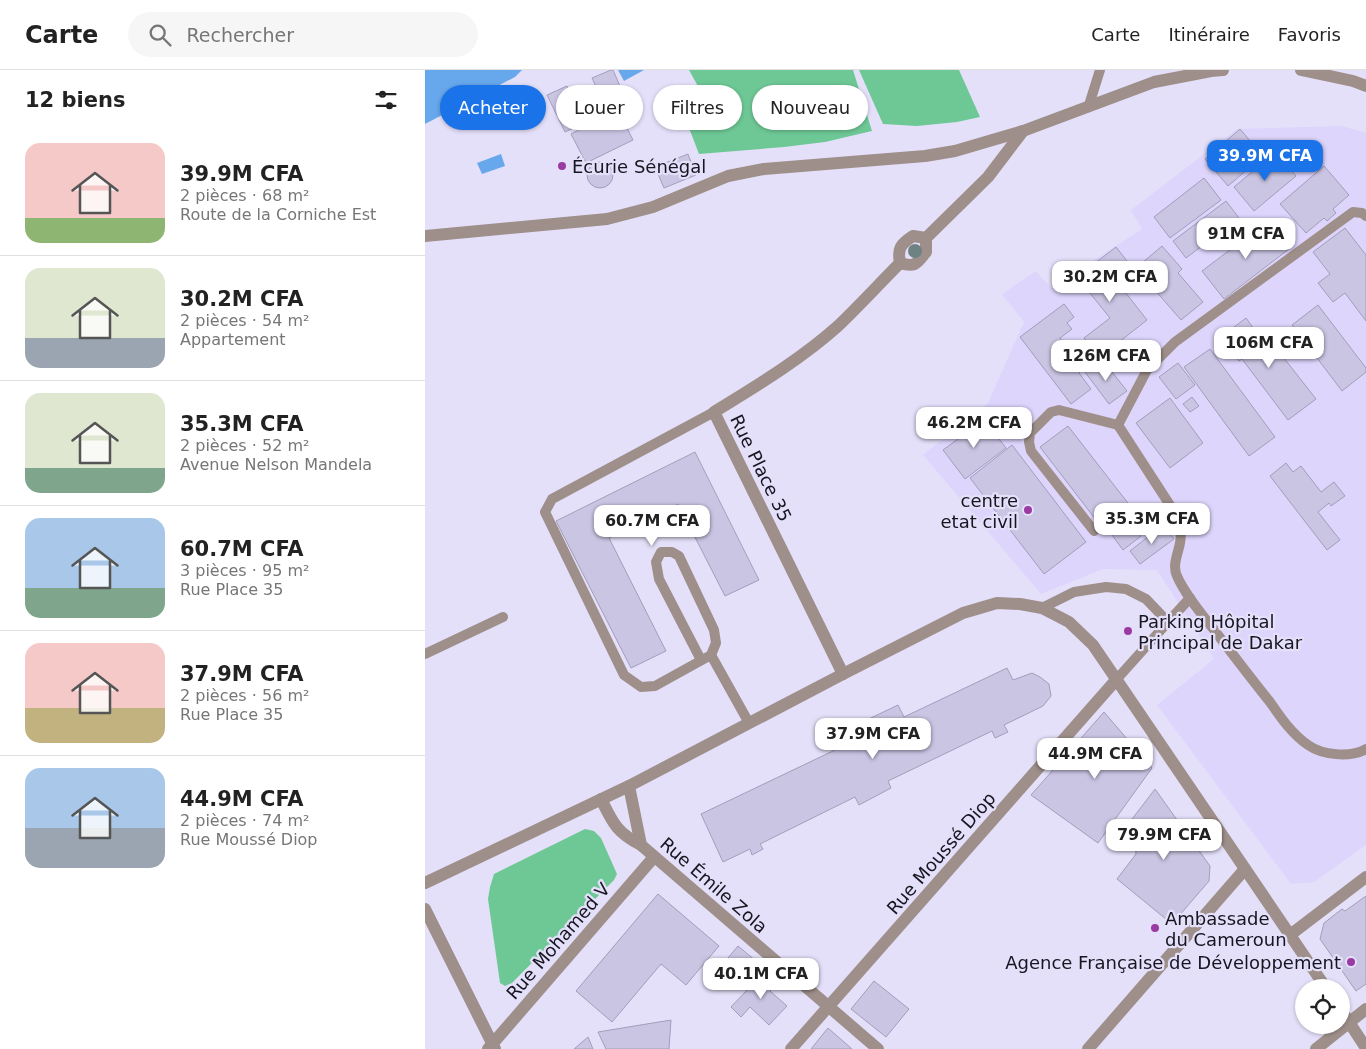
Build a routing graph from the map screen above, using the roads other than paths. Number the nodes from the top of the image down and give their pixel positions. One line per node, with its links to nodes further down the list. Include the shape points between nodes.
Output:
1 (1100, 70): 5 (lane)
2 (1223, 70): 5 (street, via 1154,82)
3 (1301, 70): 4 (street)
4 (1366, 86)
5 (1089, 105): 6 (street)
6 (1023, 131): 8 (street, via 955,151 925,156 764,169 728,176 653,207 607,219); 9 (street, via 989,177)
7 (1366, 216): 12 (lane, via 1353,212 1175,342 1147,370)
8 (425, 236)
9 (926, 238): 10 (street, via 913,236 904,242 898,253); 10 (street, via 927,252 917,263 909,266)
10 (900, 263): 11 (street, Rue Place 35, via 837,326 798,358)
11 (714, 412): 20 (lane, via 552,499 545,512 624,675 641,688 655,686); 21 (street, Rue Place 35)
12 (1118, 425): 13 (lane, via 1059,410 1051,412 1030,433 1031,451); 14 (lane, via 1177,516 1181,529 1175,570)
13 (1094, 531)
14 (1190, 598): 17 (lane); 24 (lane, via 1295,735 1309,746 1329,754 1346,755)
15 (1042, 608): 17 (lane, via 1074,592 1119,588 1146,599); 21 (street, via 997,603 963,613); 22 (street, via 1069,622 1081,633)
16 (503, 617): 18 (lane)
17 (1168, 622): 22 (lane)
18 (425, 654)
19 (711, 655): 20 (lane); 20 (lane, via 716,643 714,630 679,556 661,552 656,562 659,579); 23 (lane)
20 (701, 660)
21 (843, 674): 23 (street)
22 (1116, 680): 29 (street); 35 (street, Rue Moussé Diop)
23 (749, 723): 25 (street)
24 (1366, 749)
25 (629, 786): 26 (street); 27 (street, Rue Émile Zola)
26 (601, 799): 27 (street, via 618,830); 31 (street)
27 (641, 845): 28 (street, Rue Émile Zola)
28 (654, 857): 35 (street, Rue Émile Zola); 40 (street, Rue Mohamed V)
29 (1245, 869): 33 (street); 44 (street)
30 (1366, 877): 33 (street)
31 (425, 883)
32 (425, 909): 40 (street)
33 (1290, 935): 34 (street)
34 (1320, 979)
35 (829, 1007): 42 (street, Rue Moussé Diop); 43 (street, Rue Émile Zola)
36 (1366, 1009): 37 (street)
37 (1350, 1021)
38 (1350, 1024): 41 (street)
39 (1334, 1034): 45 (street)
40 (492, 1047)
41 (1366, 1048)
42 (791, 1049)
43 (878, 1049)
44 (1088, 1049)
45 (1316, 1049)

